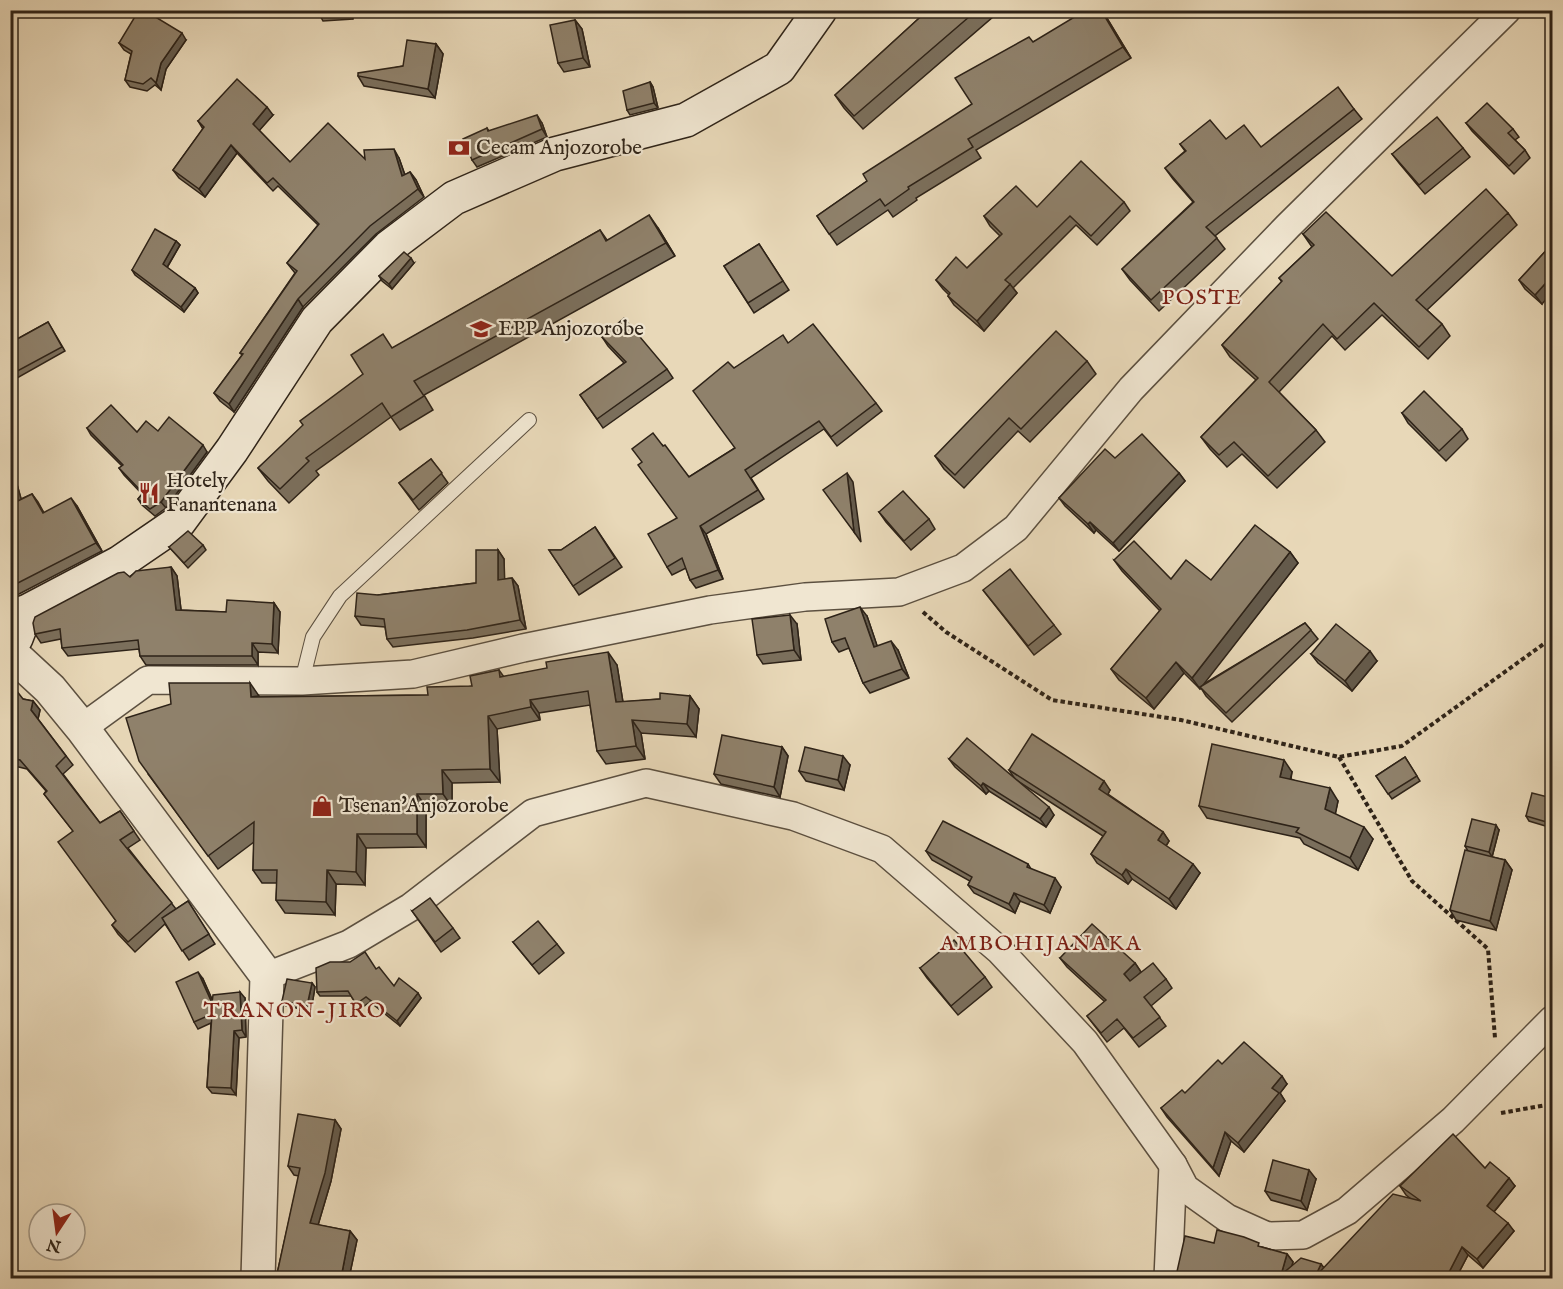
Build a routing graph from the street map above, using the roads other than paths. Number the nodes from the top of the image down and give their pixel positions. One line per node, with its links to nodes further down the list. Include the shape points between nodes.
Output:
1 (820, 10): 4 (main road, via 779,68 686,120 555,154 453,198 389,248 317,320 232,450 179,522 119,562)
2 (1507, 10): 7 (street, via 1288,226 1131,389 1016,528 963,568 899,592 805,597 710,610 413,674)
3 (529, 420): 7 (lane, via 340,596 313,637)
4 (18, 614): 5 (main road, via 16,638)
5 (10, 644)
6 (10, 652): 8 (main road, via 50,689)
7 (302, 681): 8 (street, via 148,680)
8 (82, 728): 9 (main road)
9 (267, 976): 11 (street, via 350,944 411,907 534,813 646,783 793,816 882,849 1000,951 1077,1034); 12 (main road)
10 (1552, 1020): 11 (street, via 1444,1128 1347,1211 1303,1235 1267,1236 1227,1218 1185,1188)
11 (1173, 1165): 13 (street)
12 (258, 1278)
13 (1168, 1278)

